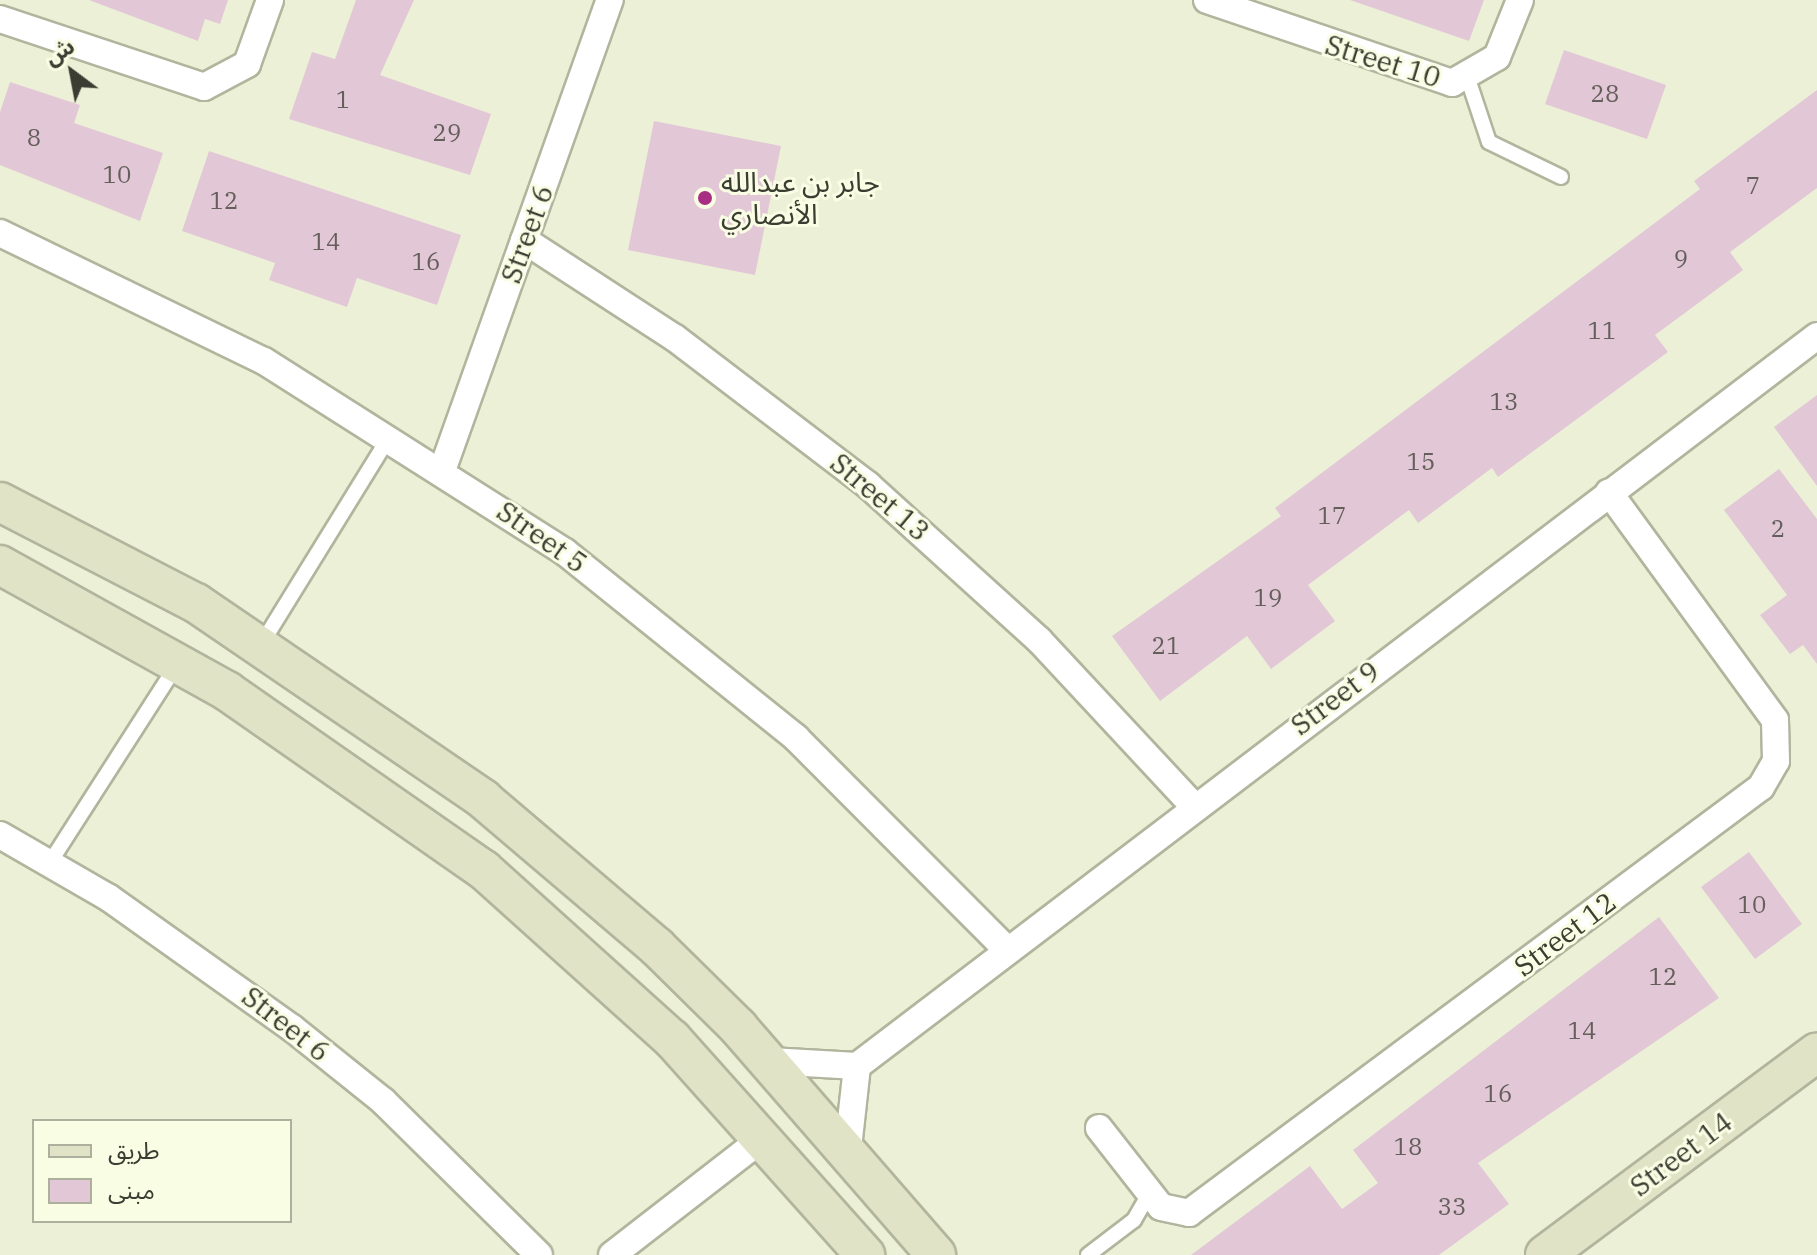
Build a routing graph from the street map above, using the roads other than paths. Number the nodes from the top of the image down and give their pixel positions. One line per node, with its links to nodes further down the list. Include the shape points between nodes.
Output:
1 (270, 0): 5 (street, via 247,64 204,87)
2 (610, 0): 9 (street, Street 6)
3 (1207, 0): 6 (street, Street 10, via 1431,81)
4 (1520, 0): 6 (street, Street 10, via 1501,52)
5 (0, 19)
6 (1468, 79): 7 (lane, via 1489,142)
7 (1561, 177)
8 (0, 233): 11 (street, Street 5, via 264,361)
9 (524, 240): 12 (street, Street 6); 20 (street, Street 13, via 675,338 868,485 1039,640)
10 (1817, 336): 13 (street, Street 9)
11 (389, 437): 12 (street, Street 5); 17 (lane)
12 (443, 468): 23 (street, Street 5, via 565,552 739,690 903,839)
13 (1609, 492): 20 (street, Street 9); 30 (street, Street 12, via 1765,700 1778,732 1770,775 1189,1213 1169,1213)
14 (0, 502): 16 (street)
15 (0, 565): 18 (street)
16 (196, 603): 17 (street); 18 (street, via 191,636)
17 (262, 643): 19 (street, via 233,667); 25 (street, via 527,835 657,947)
18 (170, 657): 19 (street); 22 (lane)
19 (227, 691): 28 (street, via 484,870 619,988)
20 (1193, 805): 23 (street, Street 9)
21 (0, 835): 22 (street, Street 6)
22 (49, 864): 31 (street, Street 6, via 207,964 326,1055 471,1182)
23 (1006, 949): 26 (street, Street 9)
24 (1817, 1052): 36 (street, Street 14)
25 (770, 1061): 26 (street); 29 (street)
26 (857, 1066): 29 (street)
27 (1099, 1128): 30 (street, Street 12)
28 (764, 1137): 32 (street); 33 (street)
29 (848, 1148): 34 (street)
30 (1149, 1194): 35 (lane, via 1134,1220)
31 (539, 1255)
32 (612, 1255)
33 (865, 1255)
34 (936, 1255)
35 (1088, 1255)
36 (1545, 1255)

